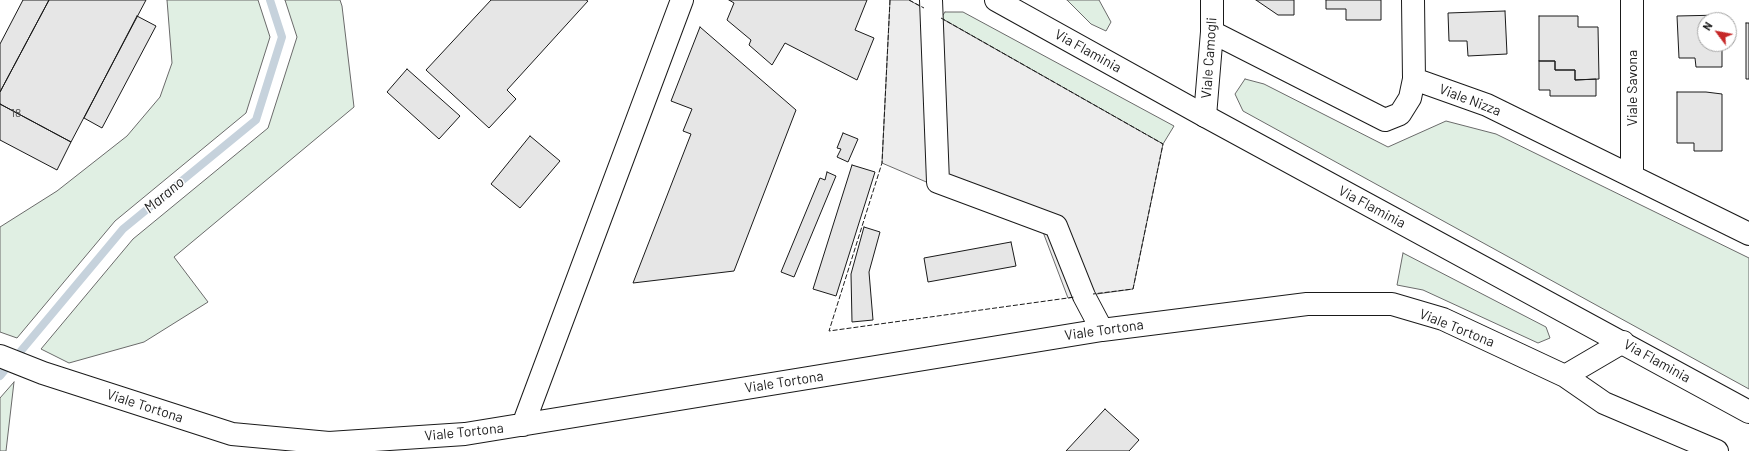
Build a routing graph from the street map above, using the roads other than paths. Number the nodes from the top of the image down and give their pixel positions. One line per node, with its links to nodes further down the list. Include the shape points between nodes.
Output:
1 (682, 0): 17 (street)
2 (932, 0): 12 (street, via 938,182 1056,226 1084,296)
3 (996, 0): 9 (street, Via Flaminia)
4 (1212, 0): 7 (street, Viale Camogli)
5 (1413, 0): 8 (street)
6 (1632, 0): 10 (street, Viale Savona)
7 (1212, 32): 8 (street, via 1385,120 1400,114 1410,98); 9 (street, Viale Camogli)
8 (1414, 79): 10 (street, Viale Nizza, via 1487,105)
9 (1204, 116): 13 (street, Via Flaminia)
10 (1632, 176): 11 (street, Viale Nizza)
11 (1749, 234)
12 (1102, 330): 15 (street, Viale Tortona, via 1307,304 1392,304 1444,319); 17 (street, Viale Tortona)
13 (1623, 342): 15 (street); 16 (street, Via Flaminia)
14 (0, 356): 17 (street, Viale Tortona, via 43,373 232,434 329,443 465,434)
15 (1565, 376): 18 (street, Viale Tortona, via 1604,403)
16 (1749, 412)
17 (523, 425)
18 (1717, 451)

